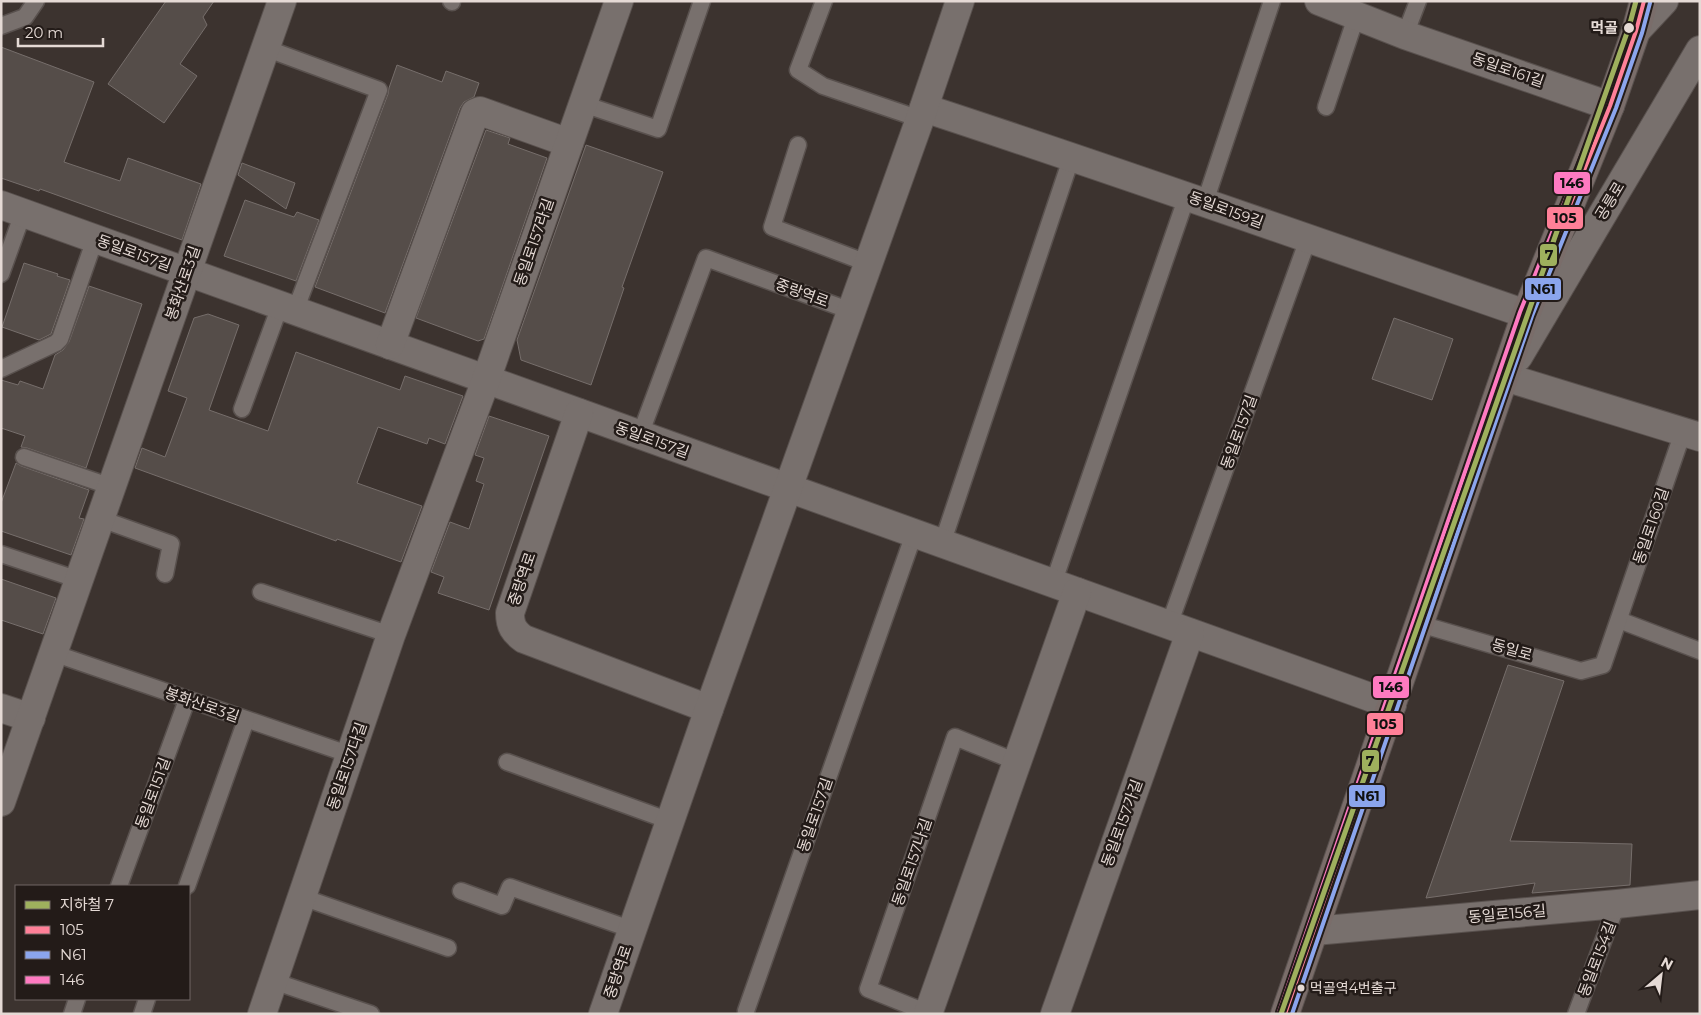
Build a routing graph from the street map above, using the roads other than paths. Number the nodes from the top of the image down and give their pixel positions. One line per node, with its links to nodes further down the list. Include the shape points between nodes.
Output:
1 (36, 1): 13 (lane, via 25,18)
2 (282, 1): 16 (street, 봉화산로3길)
3 (619, 1): 18 (street, 동일로157라길)
4 (702, 1): 18 (lane, via 658,128)
5 (824, 1): 21 (lane, via 798,70 823,86)
6 (960, 1): 21 (street, 중랑역로)
7 (1272, 1): 25 (lane)
8 (1319, 1): 12 (street, 동일로161길)
9 (1418, 1): 15 (lane)
10 (1644, 1): 14 (main road)
11 (1664, 1): 14 (street)
12 (1356, 17): 15 (street, 동일로161길); 20 (lane)
13 (1, 26)
14 (1636, 31): 19 (main road)
15 (1405, 35): 19 (street, 동일로161길)
16 (266, 48): 31 (street, 봉화산로3길); 33 (lane, via 379,90)
17 (1700, 50): 38 (street, 공릉로)
18 (583, 104): 22 (street, 동일로157라길)
19 (1610, 106): 35 (main road)
20 (1326, 107)
21 (922, 113): 24 (street, 동일로159길); 30 (street, 중랑역로)
22 (569, 143): 36 (street, via 480,111 475,113); 39 (street, 동일로157라길)
23 (798, 145): 30 (lane, via 772,227)
24 (1072, 156): 25 (street, 동일로159길); 49 (lane)
25 (1196, 199): 28 (street, 동일로159길); 53 (lane)
26 (12, 209): 27 (street, 동일로157길); 29 (lane)
27 (95, 239): 31 (street, 동일로157길); 37 (lane, via 60,339)
28 (1308, 240): 35 (street, 동일로159길); 57 (lane, 동일로157길)
29 (7, 242): 32 (lane)
30 (867, 263): 34 (street, 중랑역로)
31 (187, 272): 33 (street, 동일로157길); 45 (street, 봉화산로3길)
32 (1, 274)
33 (288, 309): 36 (street, 동일로157길); 40 (lane)
34 (851, 311): 42 (lane, 중랑역로, via 706,258); 46 (street, 중랑역로)
35 (1526, 314): 38 (main road)
36 (390, 345): 39 (street, 동일로157길)
37 (1, 369)
38 (1506, 377): 43 (street, 동일로160길); 56 (main road)
39 (486, 380): 41 (street, 동일로157길); 58 (street, 동일로157다길)
40 (242, 409)
41 (579, 414): 42 (street, 동일로157길); 65 (street, 중랑역로, via 510,613 512,629 524,639)
42 (640, 435): 46 (street, 동일로157길)
43 (1691, 435): 55 (lane, 동일로160길)
44 (24, 457): 45 (lane)
45 (112, 487): 47 (street, 봉화산로3길)
46 (789, 489): 48 (street, 동일로157길); 65 (street, 중랑역로)
47 (101, 519): 51 (lane, via 172,544); 52 (street, 봉화산로3길)
48 (914, 534): 49 (street, 동일로157길); 85 (lane, 동일로157길)
49 (942, 544): 53 (street, 동일로157길)
50 (1, 554): 52 (lane)
51 (165, 574)
52 (79, 580): 60 (street, 봉화산로3길)
53 (1065, 588): 57 (street, 동일로157길); 70 (street, 동일로157나길)
54 (261, 592): 58 (lane)
55 (1620, 620): 59 (lane); 61 (lane, 동일로160길)
56 (1420, 624): 61 (lane, 동일로, via 1581,671); 63 (main road)
57 (1180, 629): 63 (street, 동일로157길); 92 (street, 동일로157가길)
58 (391, 635): 68 (street, 동일로157다길)
59 (1700, 651)
60 (53, 653): 62 (lane, 봉화산로3길); 66 (street, 봉화산로3길)
61 (1603, 665)
62 (187, 700): 67 (lane, 봉화산로3길); 73 (lane, 동일로151길)
63 (1392, 705): 80 (main road)
64 (1, 708): 66 (street)
65 (709, 709): 72 (street, 중랑역로)
66 (31, 718): 71 (street, 봉화산로3길)
67 (246, 720): 68 (lane, 봉화산로3길); 74 (lane)
68 (351, 755): 77 (street, 동일로157다길)
69 (507, 762): 72 (lane)
70 (1017, 762): 86 (street, 동일로157나길); 86 (lane, 동일로157나길, via 955,737 868,989)
71 (1, 802)
72 (670, 821): 79 (street, 중랑역로)
73 (118, 885)
74 (187, 885)
75 (461, 891): 79 (lane, 중랑역로, via 502,906 510,887)
76 (1700, 894): 78 (street, 동일로156길)
77 (302, 897): 81 (lane); 82 (street, 동일로157다길)
78 (1617, 904): 80 (street, 동일로156길); 94 (lane, 동일로154길)
79 (633, 930): 91 (street, 중랑역로)
80 (1314, 931): 93 (main road)
81 (448, 948)
82 (274, 981): 89 (street, 동일로157다길); 90 (lane)
83 (77, 1000): 87 (lane)
84 (147, 1000): 88 (lane)
85 (746, 1011)
86 (928, 1013)
87 (72, 1014)
88 (142, 1014)
89 (262, 1014)
90 (371, 1014)
91 (604, 1014)
92 (1055, 1014)
93 (1285, 1014)
94 (1576, 1014)

